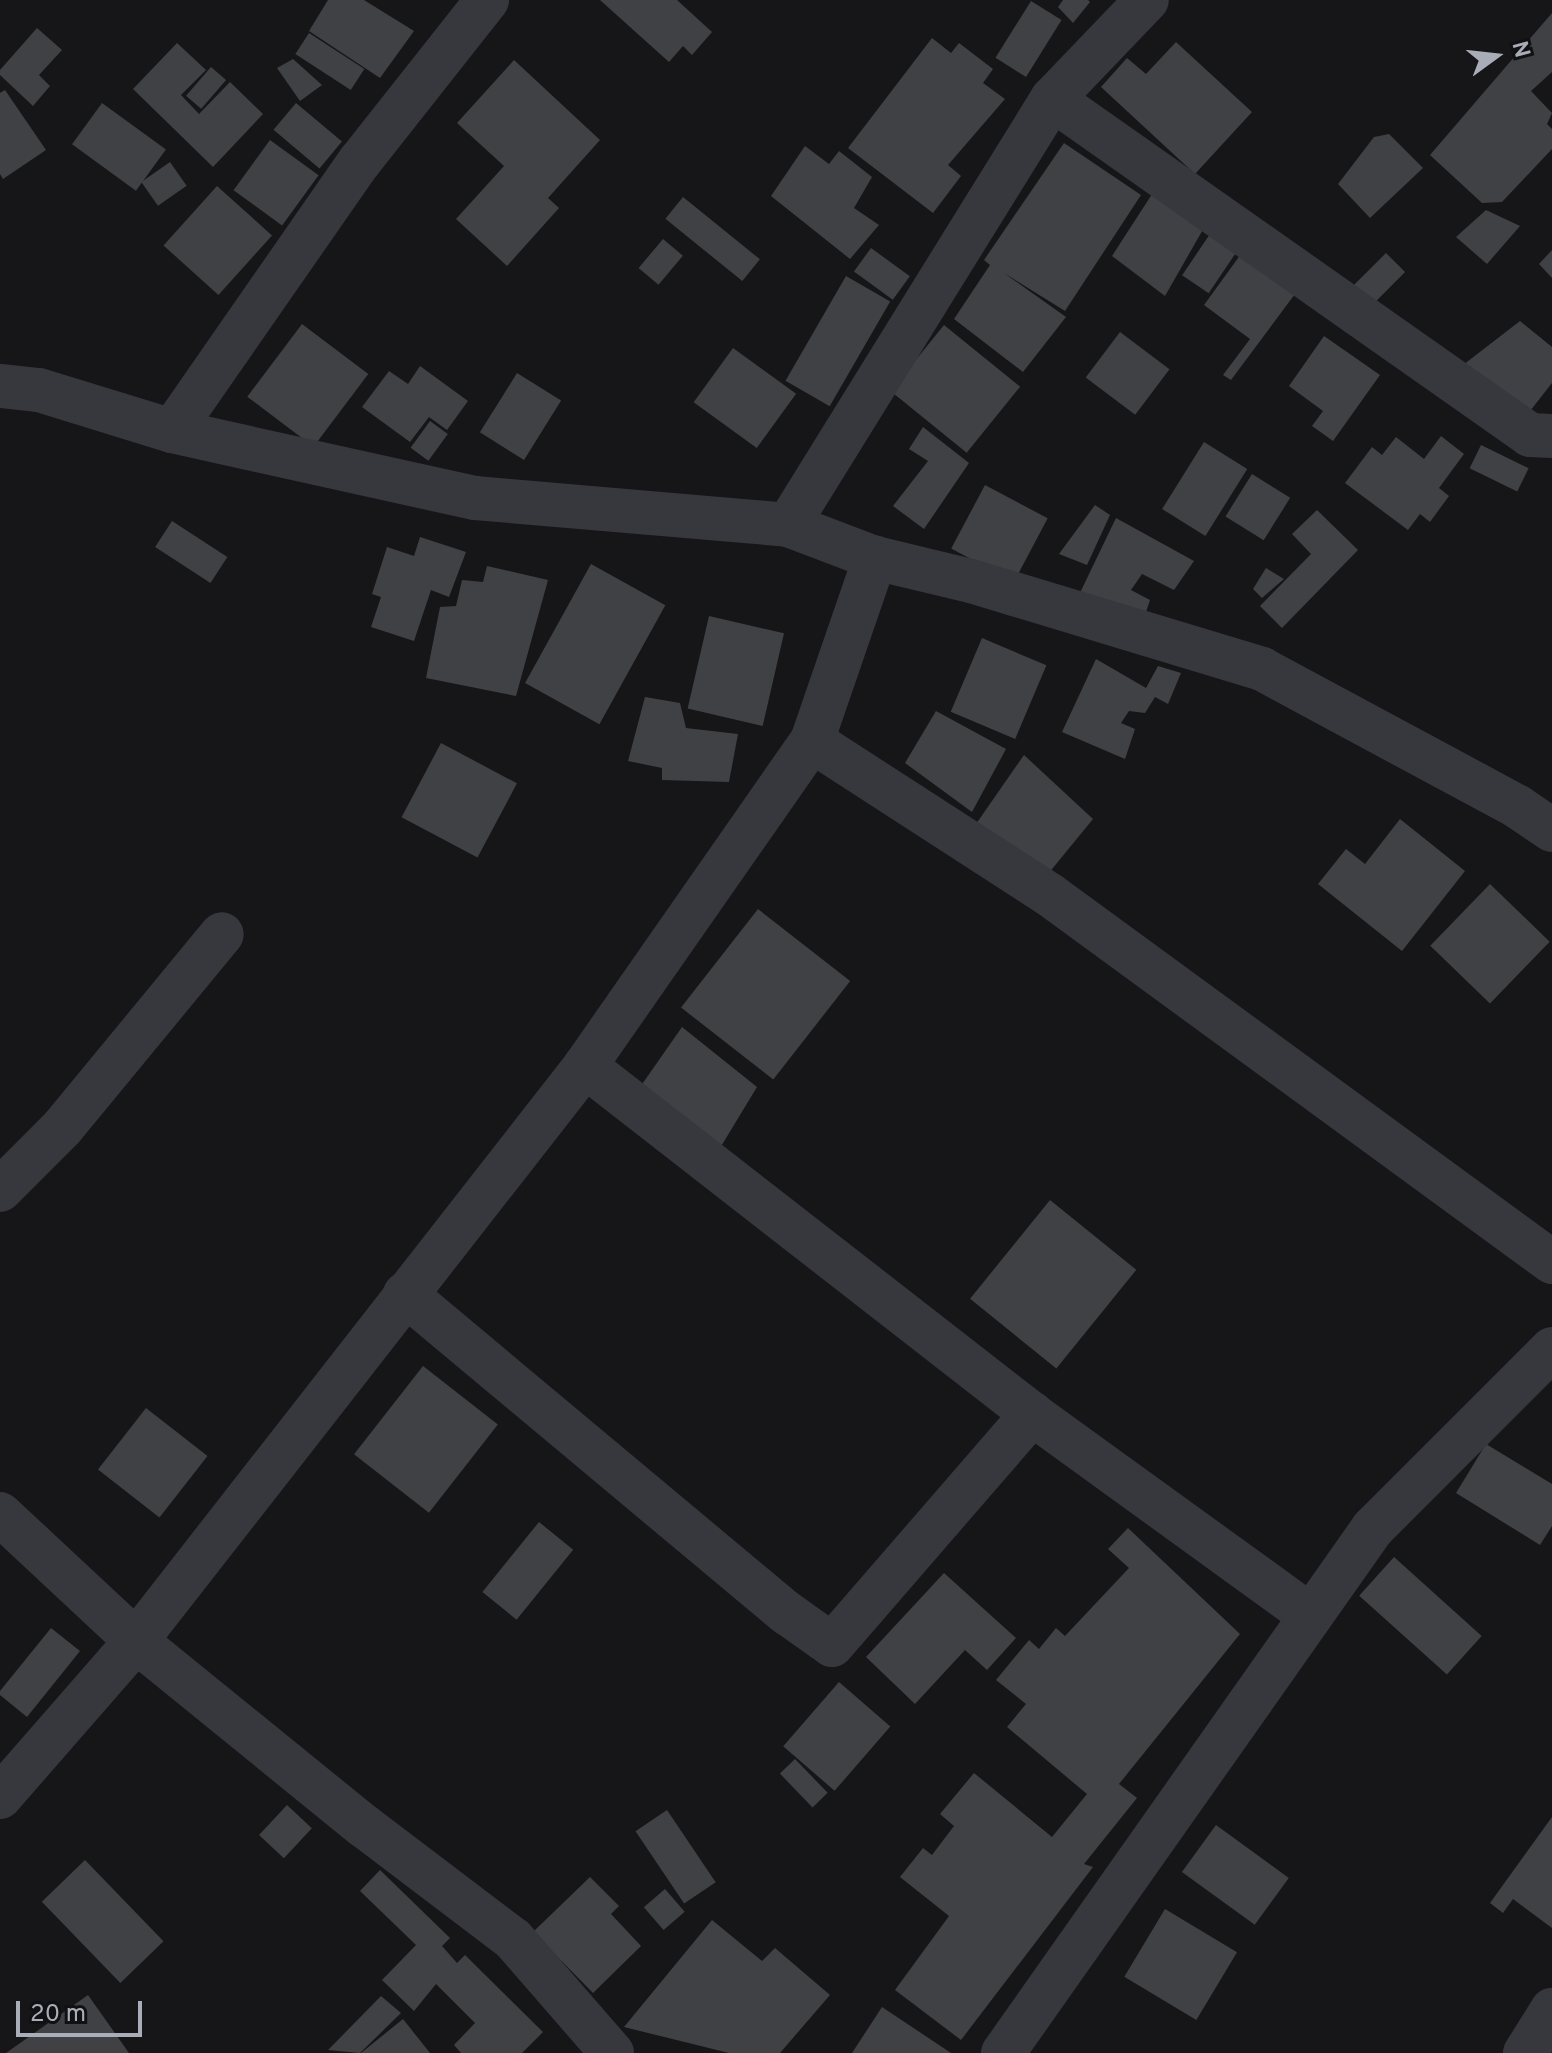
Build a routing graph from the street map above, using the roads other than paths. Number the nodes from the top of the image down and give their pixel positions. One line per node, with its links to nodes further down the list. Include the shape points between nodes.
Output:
1 (487, 0): 5 (street, via 360,161)
2 (1147, 0): 3 (street)
3 (1052, 99): 6 (street, via 1530,435); 7 (street)
4 (0, 386): 5 (street, via 39,390)
5 (172, 431): 7 (street, via 475,498)
6 (1552, 436)
7 (788, 525): 8 (street)
8 (875, 558): 9 (street); 10 (street, via 971,581 1262,669)
9 (812, 741): 12 (street); 14 (street, via 1050,895)
10 (1552, 830)
11 (222, 934): 13 (street, via 62,1128)
12 (585, 1066): 15 (street); 17 (street)
13 (0, 1190)
14 (1552, 1262)
15 (405, 1294): 17 (street, via 832,1645); 20 (street)
16 (1552, 1349): 19 (street, via 1373,1528)
17 (1032, 1414): 19 (street)
18 (0, 1514): 20 (street)
19 (1311, 1616): 24 (street)
20 (136, 1641): 21 (street); 23 (street, via 513,1939)
21 (0, 1797)
22 (1552, 2010): 25 (street)
23 (612, 2053)
24 (1003, 2053)
25 (1525, 2053)

